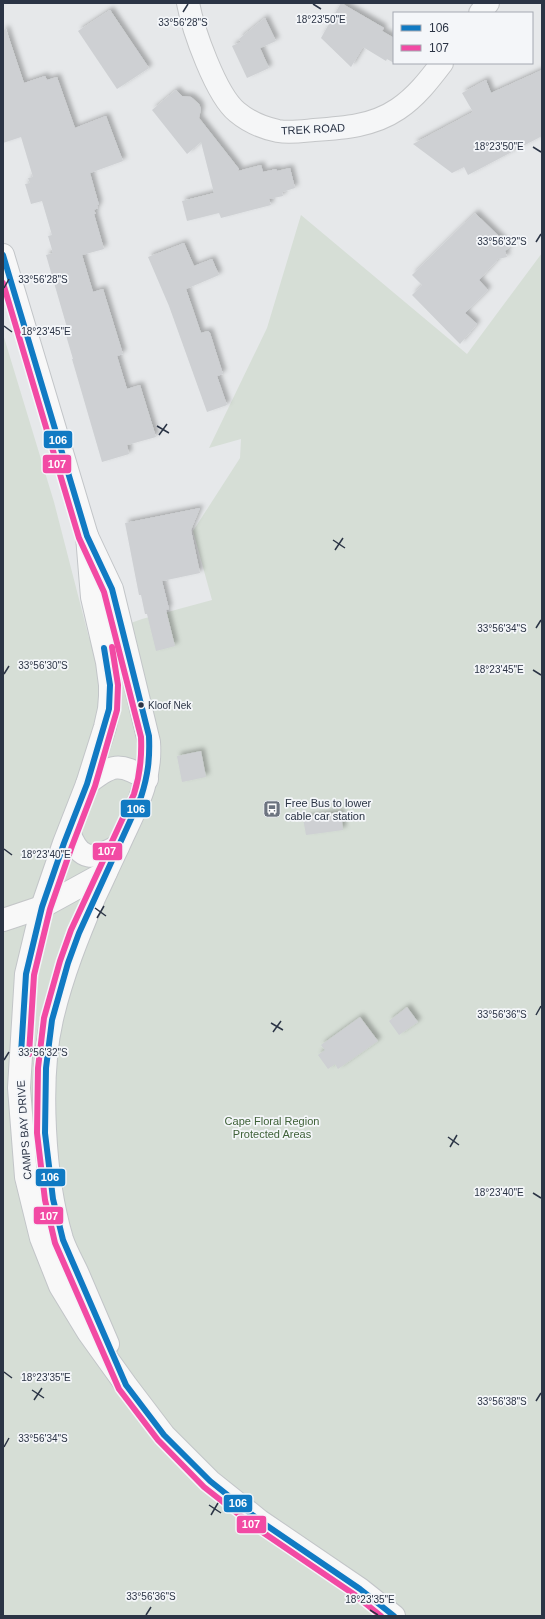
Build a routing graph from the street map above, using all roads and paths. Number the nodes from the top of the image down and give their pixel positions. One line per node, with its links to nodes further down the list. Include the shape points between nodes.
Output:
1 (188, 3): 4 (street, TREK ROAD, via 196,34 225,98 249,121 280,132 345,128 382,119 413,98)
2 (488, 3): 3 (street)
3 (481, 12)
4 (441, 64)
5 (3, 256): 6 (main road)
6 (87, 536): 7 (main road, CAMPS BAY DRIVE, via 112,589 146,724 150,758); 8 (main road, CAMPS BAY DRIVE, via 92,597 110,685 108,715)
7 (147, 779): 8 (main road, via 129,769 116,768 102,772); 10 (main road, CAMPS BAY DRIVE)
8 (87, 784): 9 (main road, CAMPS BAY DRIVE)
9 (69, 832): 10 (main road, via 77,849 88,856 95,857); 12 (main road, CAMPS BAY DRIVE)
10 (118, 846): 11 (main road, CAMPS BAY DRIVE)
11 (106, 872): 12 (main road); 14 (main road, CAMPS BAY DRIVE, via 75,945 52,1020 46,1068 45,1133 53,1199 63,1240)
12 (42, 908): 13 (main road); 14 (main road, CAMPS BAY DRIVE, via 26,974 24,998 19,1088 26,1177 41,1238 60,1286)
13 (3, 920)
14 (126, 1386): 15 (main road, CAMPS BAY DRIVE, via 164,1435 210,1481 260,1521)
15 (394, 1616)

